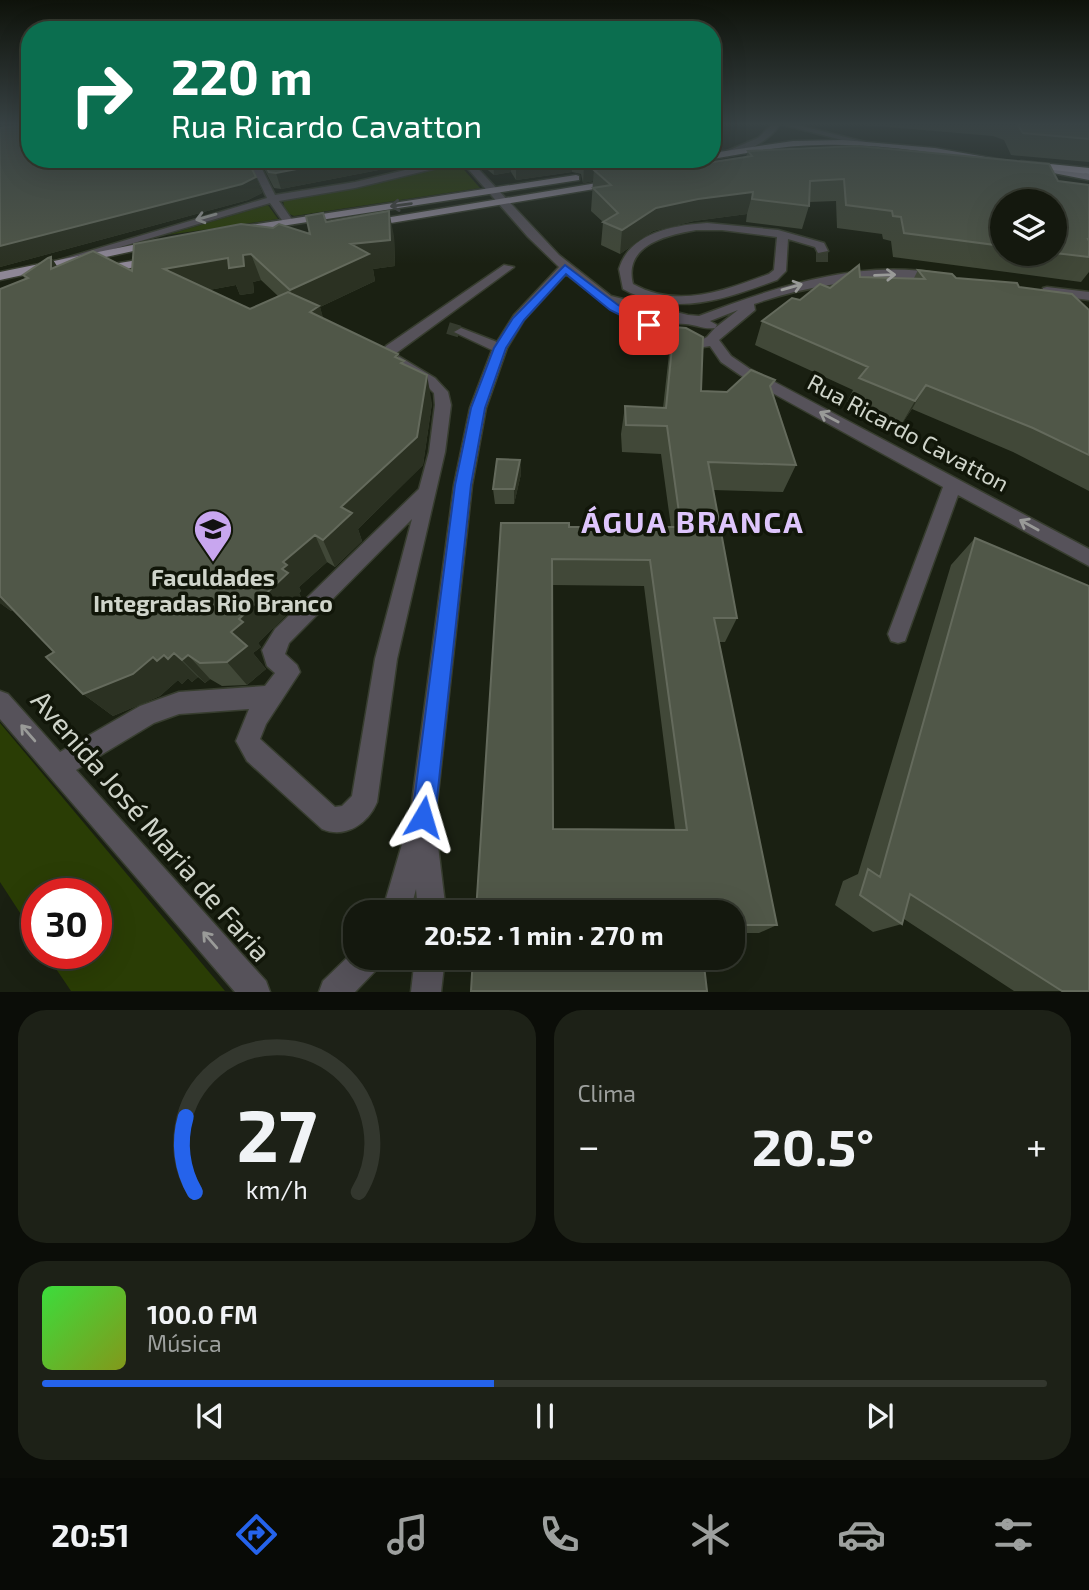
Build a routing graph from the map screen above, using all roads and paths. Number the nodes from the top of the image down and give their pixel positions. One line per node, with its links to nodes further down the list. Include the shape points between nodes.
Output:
1 (258, 171): 17 (street)
2 (412, 171): 17 (street)
3 (475, 171): 16 (street)
4 (668, 171): 10 (main road)
5 (1003, 171): 9 (main road)
6 (1023, 171): 12 (main road)
7 (1039, 171): 11 (main road)
8 (610, 172): 16 (main road)
9 (1007, 172)
10 (653, 176)
11 (1089, 177)
12 (1034, 178): 14 (highway); 15 (main road)
13 (626, 181): 18 (main road)
14 (1050, 183)
15 (1067, 185)
16 (493, 191): 18 (street); 19 (main road, one-way to 19)
17 (272, 199): 19 (street); 26 (street, one-way to 26)
18 (503, 202): 20 (main road); 28 (street)
19 (288, 221): 21 (main road)
20 (356, 226)
21 (227, 232)
22 (783, 236): 22 (street, via 706,226 677,231 639,244 625,267 624,279 633,290 649,297 713,299 780,271); 24 (street, via 813,241)
23 (187, 238): 26 (main road)
24 (822, 251)
25 (167, 258): 29 (main road)
26 (45, 265): 30 (main road)
27 (508, 267): 38 (street)
28 (565, 268): 33 (street); 41 (street, via 519,318)
29 (86, 273)
30 (0, 276)
31 (950, 279): 34 (street, one-way to 31, via 818,276 904,274)
32 (1035, 290): 35 (street)
33 (597, 294): 36 (street); 39 (street, via 631,317)
34 (766, 294): 37 (street); 40 (street)
35 (1089, 296)
36 (685, 318): 37 (street); 39 (street, via 668,324)
37 (700, 320): 40 (street, Rua Ricardo Cavatton, via 711,326)
38 (447, 327): 41 (street); 43 (street, via 387,355 441,392 439,440)
39 (666, 332): 40 (street, via 686,345)
40 (714, 337): 42 (street, Rua Ricardo Cavatton, one-way to 40, via 745,372 726,359)
41 (500, 348): 49 (street, via 478,408 463,485)
42 (953, 483): 44 (street, Rua Ricardo Cavatton, one-way to 42); 45 (street)
43 (427, 492): 46 (street, via 282,636 273,650 275,659 289,672); 46 (street, via 386,659 364,802 348,818 331,820 255,753 248,741)
44 (1089, 558)
45 (898, 634)
46 (271, 697): 48 (street, via 179,703 148,713)
47 (0, 702): 48 (street, Avenida José Maria de Faria, one-way to 47)
48 (58, 767): 54 (street, Avenida José Maria de Faria, one-way to 48)
49 (423, 817): 50 (street); 51 (street)
50 (399, 900)
51 (431, 900)
52 (356, 970): 55 (street)
53 (429, 970): 56 (street)
54 (255, 992)
55 (334, 992)
56 (426, 992)

